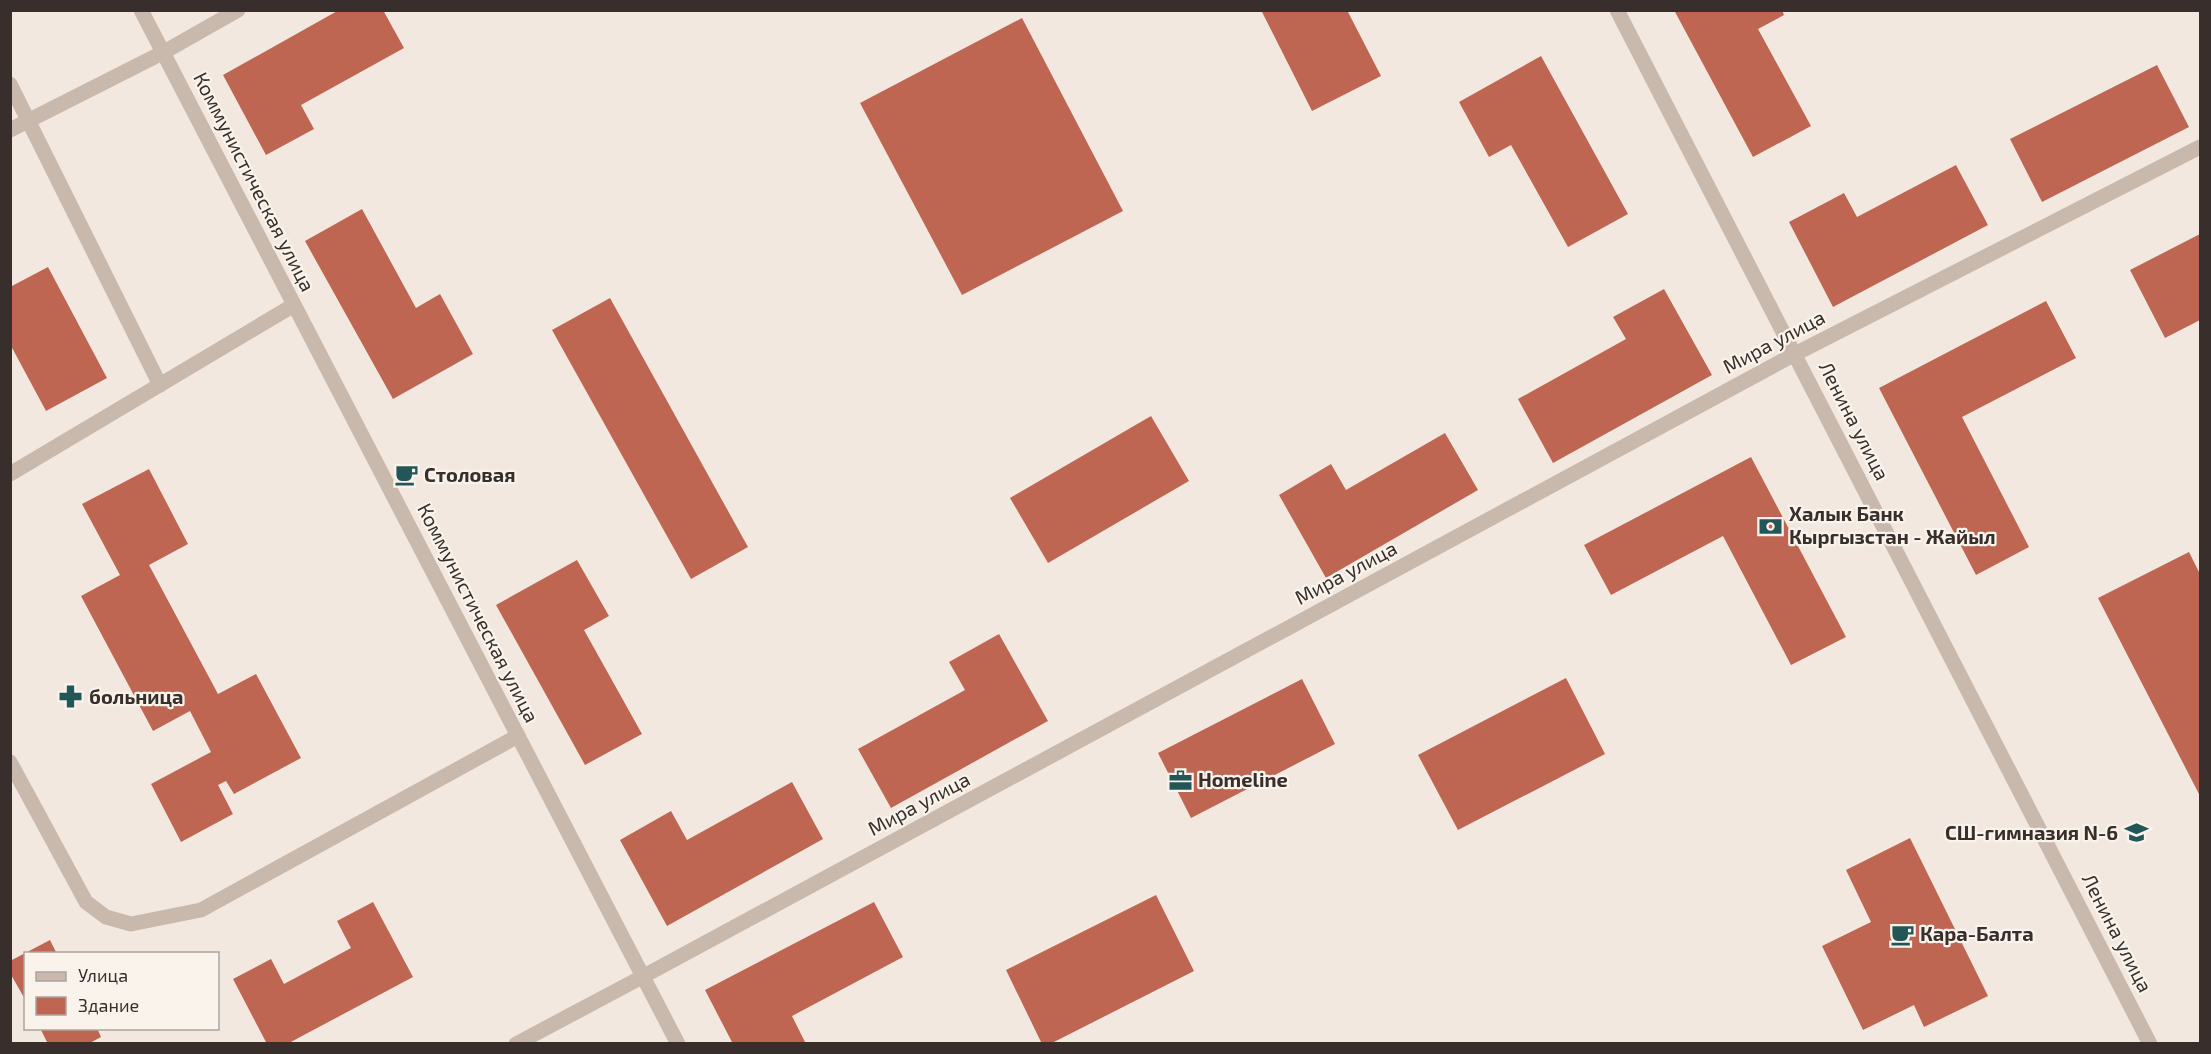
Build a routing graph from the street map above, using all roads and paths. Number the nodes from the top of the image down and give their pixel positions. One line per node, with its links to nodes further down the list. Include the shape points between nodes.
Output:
1 (141, 10): 4 (street, Коммунистическая улица)
2 (238, 10): 4 (street)
3 (1617, 10): 10 (street, Ленина улица)
4 (164, 52): 6 (street); 9 (street, Коммунистическая улица)
5 (10, 84): 6 (street)
6 (29, 121): 7 (street); 11 (street)
7 (10, 130)
8 (2200, 147): 10 (street, Мира улица)
9 (294, 305): 11 (street); 13 (street, Коммунистическая улица)
10 (1796, 354): 15 (street, Мира улица); 18 (street, Ленина улица)
11 (160, 384): 12 (street)
12 (10, 474)
13 (518, 736): 14 (street, via 201,910 131,924 106,917 86,902); 15 (street, Коммунистическая улица)
14 (10, 762)
15 (642, 977): 16 (street, Мира улица); 17 (street, Коммунистическая улица)
16 (516, 1044)
17 (678, 1044)
18 (2150, 1044)

